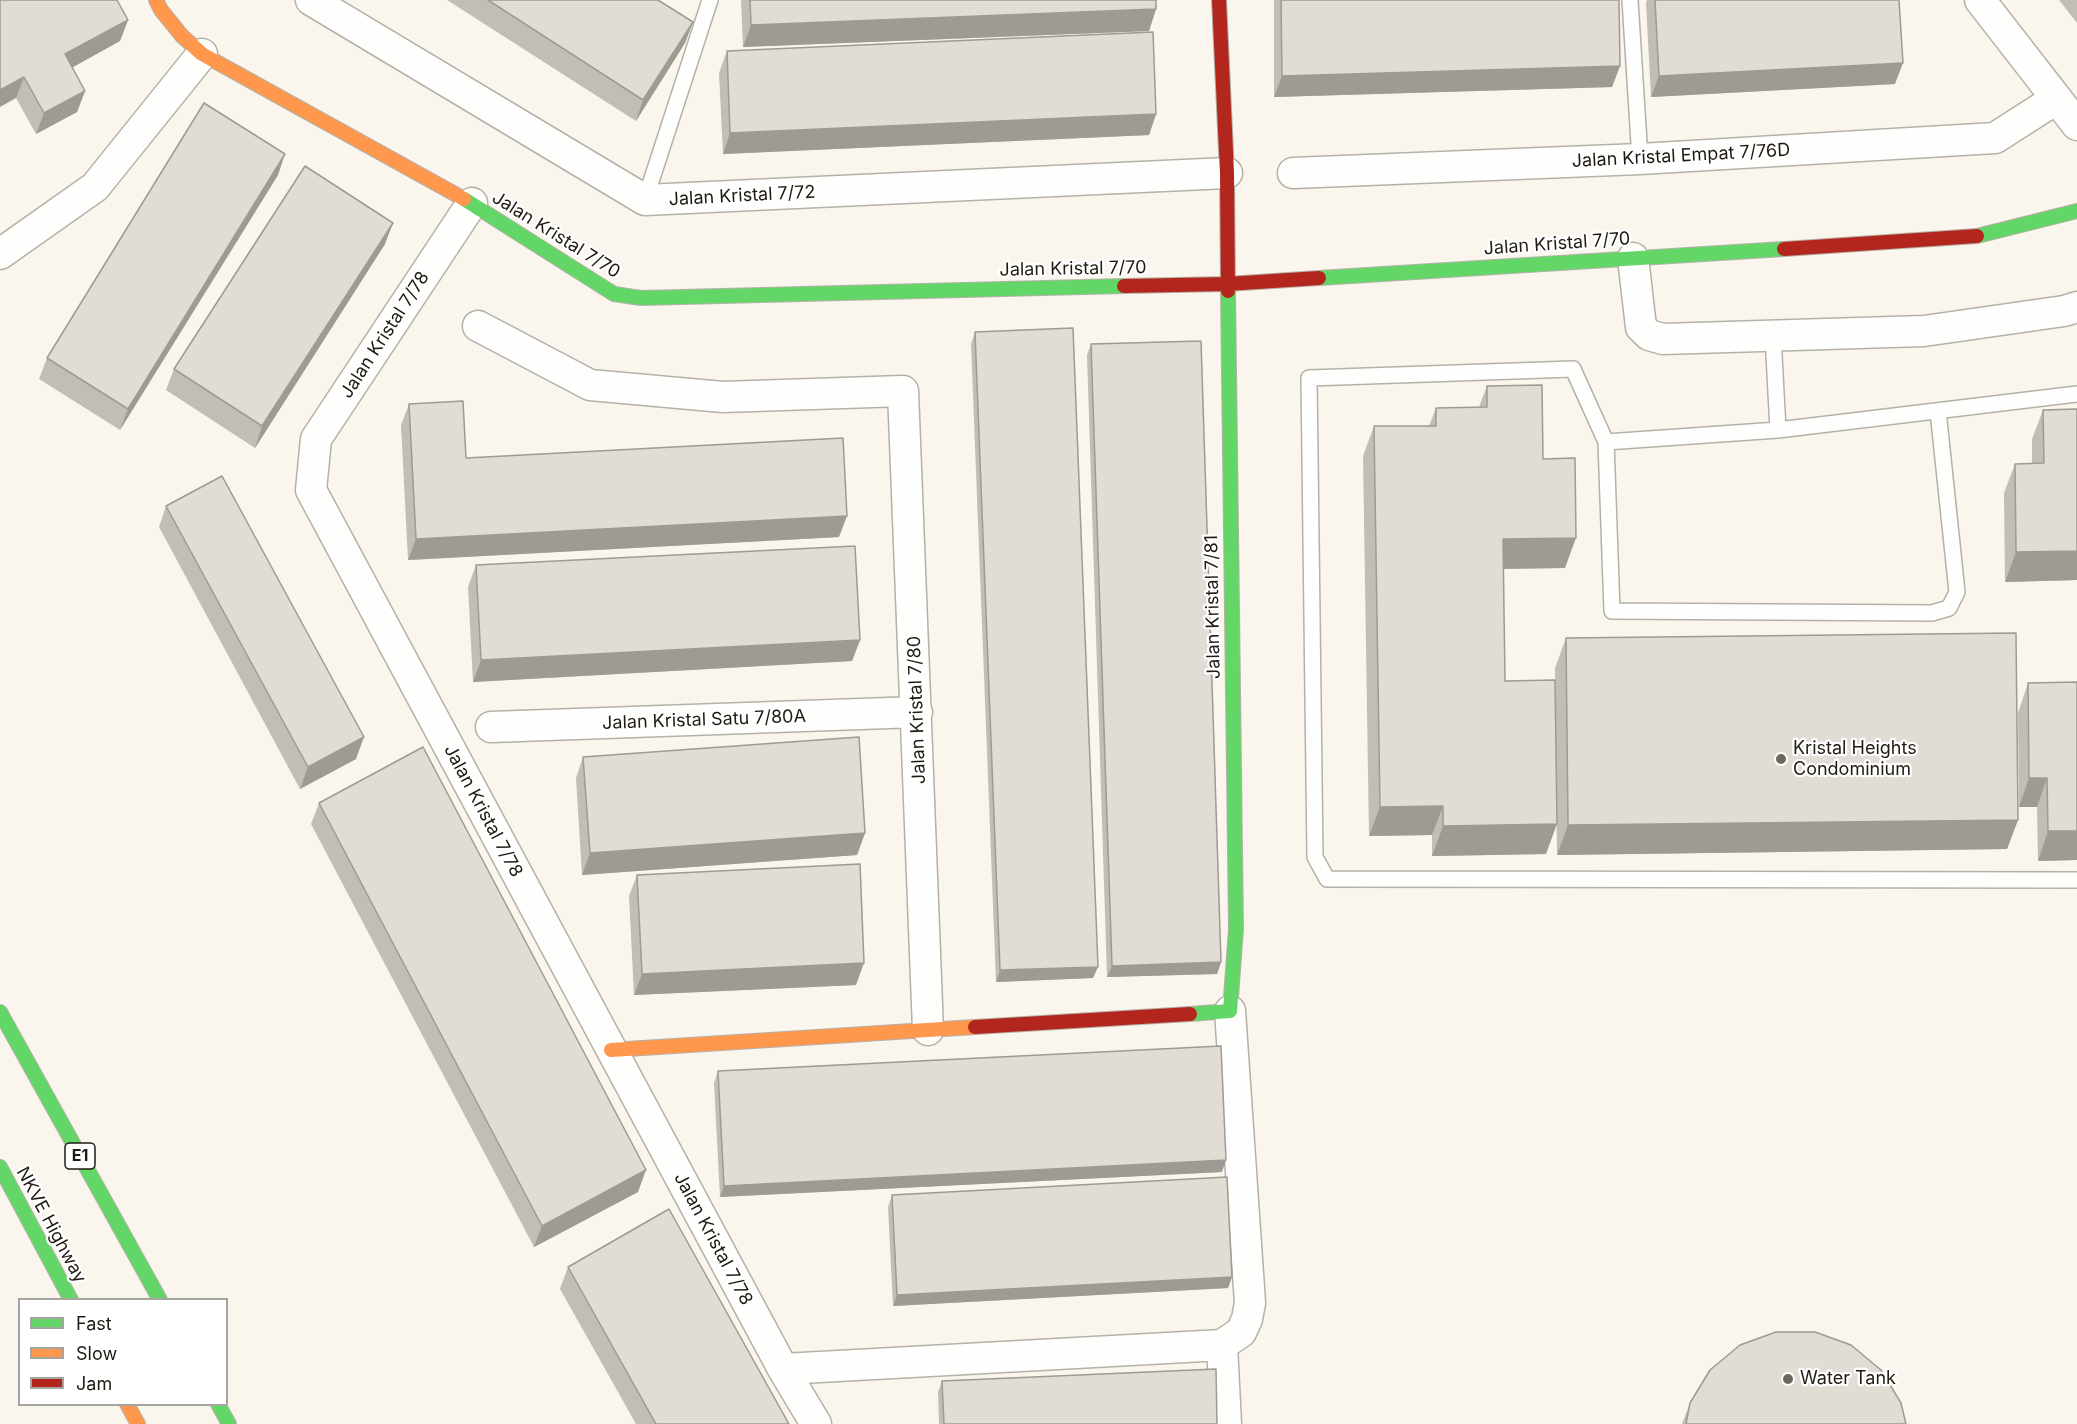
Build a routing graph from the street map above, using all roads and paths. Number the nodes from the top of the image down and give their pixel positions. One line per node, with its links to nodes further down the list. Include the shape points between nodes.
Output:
1 (156, 0): 7 (main road, Jalan Kristal 7/70, via 182,36)
2 (311, 0): 13 (street, Jalan Kristal 7/72)
3 (710, 0): 13 (lane)
4 (1219, 0): 11 (main road, Jalan Kristal 7/81)
5 (1630, 0): 10 (lane)
6 (1980, 0): 8 (street)
7 (202, 54): 14 (main road, Jalan Kristal 7/70); 16 (street, via 95,187)
8 (2056, 99): 9 (street); 10 (street, Jalan Kristal Empat 7/76D, via 1995,138)
9 (2077, 125)
10 (1640, 159): 12 (street, Jalan Kristal Empat 7/76D)
11 (1227, 173): 13 (street, Jalan Kristal 7/72); 18 (main road, Jalan Kristal 7/81)
12 (1293, 173)
13 (645, 200)
14 (472, 203): 18 (main road, Jalan Kristal 7/70, via 614,294 640,298); 32 (street, Jalan Kristal 7/78, via 316,439 311,490)
15 (2077, 211): 17 (main road, Jalan Kristal 7/70, via 1974,237)
16 (0, 254)
17 (1633, 258): 18 (main road, Jalan Kristal 7/70); 21 (street, via 1641,327 1649,335 1663,339)
18 (1227, 284): 29 (main road, Jalan Kristal 7/81, via 1236,929)
19 (2077, 307): 21 (street, via 1924,331)
20 (478, 326): 26 (street, Jalan Kristal 7/80, via 590,386 723,397 903,390)
21 (1773, 336): 24 (lane)
22 (2077, 394): 23 (lane)
23 (1938, 411): 24 (lane); 25 (lane, via 1957,592 1949,608 1932,613 1612,611)
24 (1778, 430): 25 (lane)
25 (1606, 441): 28 (lane, via 1574,369 1309,378 1314,857 1327,879)
26 (917, 712): 27 (street, Jalan Kristal Satu 7/80A); 31 (street, Jalan Kristal 7/80)
27 (491, 728)
28 (2077, 880)
29 (1230, 1011): 31 (main road); 36 (street, via 1250,1303 1241,1332)
30 (0, 1012): 35 (main road, E1)
31 (928, 1030): 32 (main road)
32 (611, 1050): 37 (street, Jalan Kristal 7/78)
33 (0, 1167): 34 (main road, NKVE Highway)
34 (70, 1298)
35 (159, 1298)
36 (1222, 1345): 37 (street); 43 (street)
37 (783, 1369): 42 (street, Jalan Kristal 7/78)
38 (128, 1406): 40 (main road)
39 (219, 1406): 41 (main road)
40 (138, 1424)
41 (229, 1424)
42 (816, 1424)
43 (1226, 1424)

